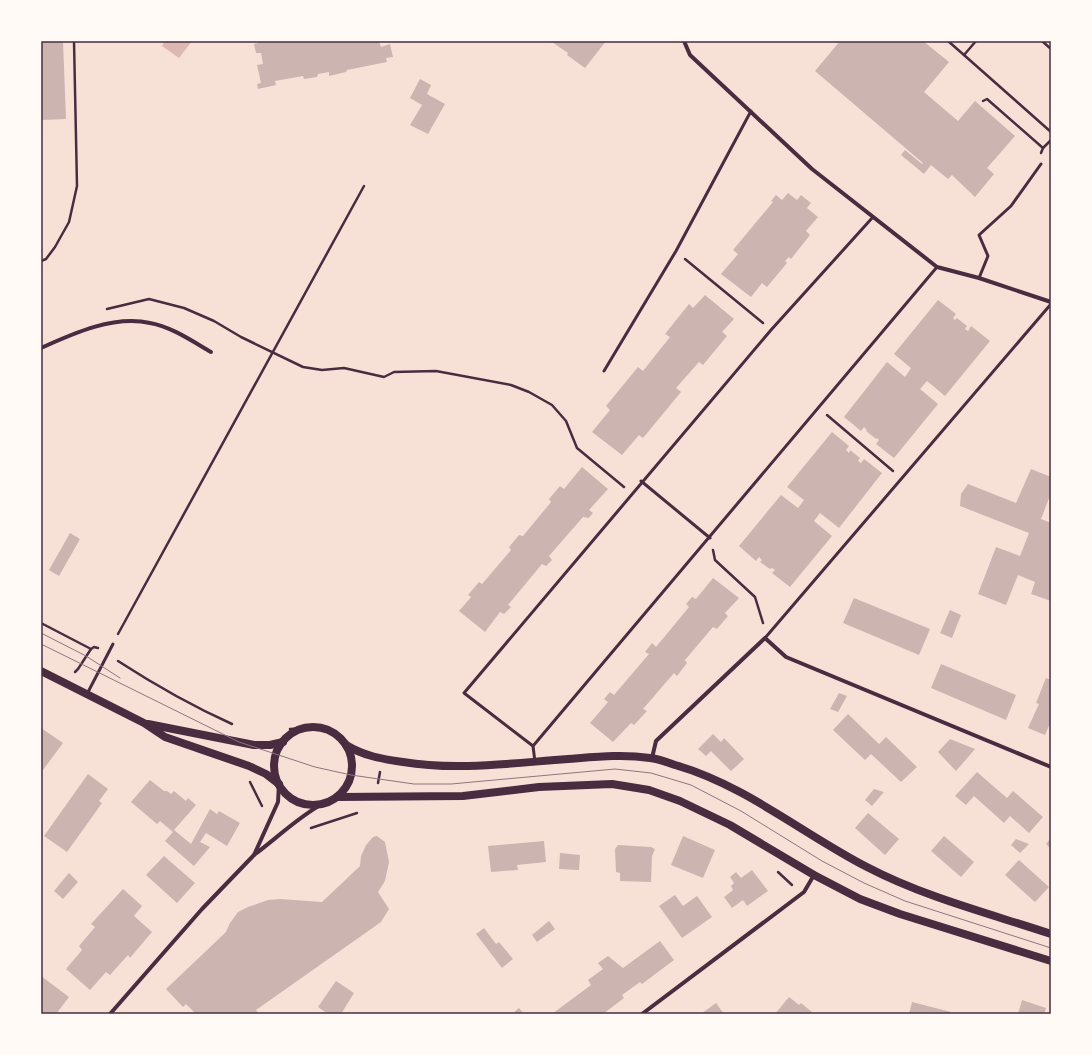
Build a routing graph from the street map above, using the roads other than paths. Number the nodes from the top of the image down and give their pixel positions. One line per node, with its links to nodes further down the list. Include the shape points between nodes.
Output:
1 (684, 41): 2 (street, via 690,55)
2 (751, 111): 4 (street, via 812,169); 10 (lane, via 676,251)
3 (1041, 164): 6 (lane, via 1011,206 979,235 988,256)
4 (873, 217): 5 (street); 11 (lane, via 771,330)
5 (937, 267): 6 (street); 12 (lane)
6 (979, 278): 7 (street)
7 (1051, 303): 13 (lane)
8 (41, 348): 9 (street, via 65,337 114,322 150,323 178,333)
9 (211, 352)
10 (604, 371)
11 (641, 481): 12 (lane); 20 (lane, via 464,693)
12 (710, 538): 20 (lane)
13 (765, 638): 21 (street, via 656,741); 23 (street, via 786,657)
14 (113, 644): 16 (lane)
15 (41, 671): 16 (main road)
16 (87, 694): 17 (main road)
17 (144, 723): 18 (main road, via 254,745); 24 (main road, via 165,737 249,766)
18 (283, 742): 19 (main road, via 293,733 305,728 317,728 328,730); 24 (main road, via 274,765)
19 (346, 745): 22 (main road, via 360,753 423,765 464,767); 25 (main road, via 351,759 351,775 347,787)
20 (533, 746): 22 (lane)
21 (652, 758): 22 (main road, via 619,755); 29 (main road, via 694,770 744,794 830,847 904,884)
22 (535, 762)
23 (1051, 767)
24 (279, 784): 26 (main road, via 287,795 297,802 309,805); 27 (street, via 278,802)
25 (338, 796): 26 (main road); 28 (main road, via 463,796 612,784 649,790 680,801 730,825)
26 (322, 804): 27 (street, via 302,815)
27 (254, 855): 31 (street, via 202,909)
28 (814, 875): 30 (main road, via 900,914); 32 (street, via 804,892)
29 (1051, 934)
30 (1051, 961)
31 (110, 1014)
32 (642, 1014)

